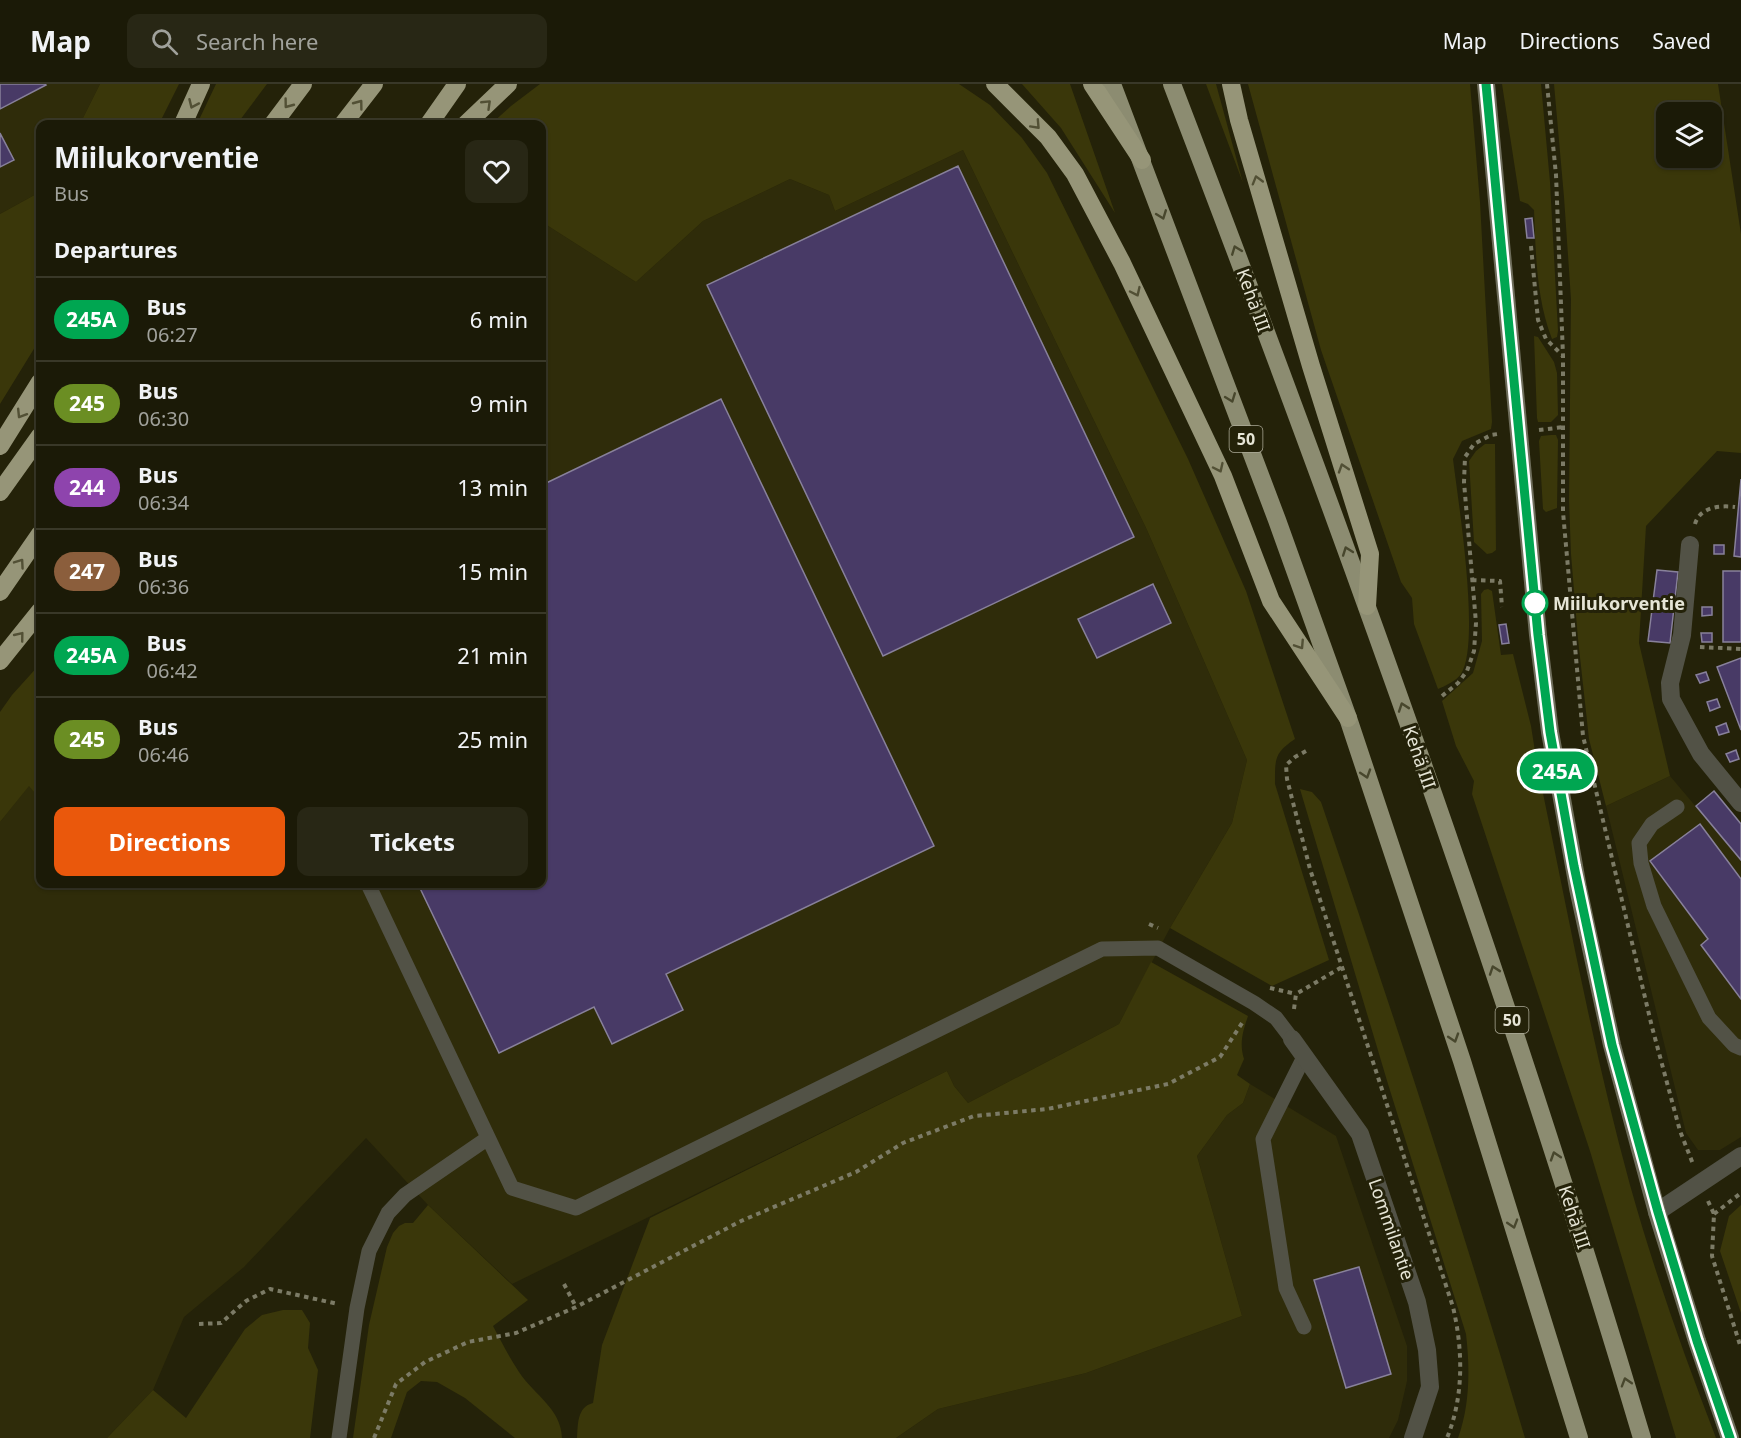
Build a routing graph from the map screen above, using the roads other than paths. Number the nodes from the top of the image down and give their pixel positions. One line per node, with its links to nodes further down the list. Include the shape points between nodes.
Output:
1 (201, 84): 12 (highway, one-way to 12)
2 (303, 84): 13 (highway, one-way to 13)
3 (374, 84): 14 (highway, one-way to 3)
4 (457, 84): 15 (highway)
5 (508, 84): 16 (highway, one-way to 5)
6 (995, 84): 28 (highway, one-way to 28, via 1048,137 1074,174 1122,263 1218,466 1271,601)
7 (1092, 84): 17 (highway)
8 (1112, 84): 17 (highway, 50)
9 (1172, 84): 25 (highway, Kehä III / 50, one-way to 9)
10 (1231, 84): 25 (highway, one-way to 10, via 1371,554 1311,366)
11 (1486, 84): 37 (main road, via 1550,732 1612,1045)
12 (185, 120)
13 (276, 120)
14 (347, 120)
15 (432, 120)
16 (470, 120)
17 (1142, 160): 28 (highway, 50, one-way to 28)
18 (36, 388): 20 (highway, one-way to 20)
19 (36, 442): 21 (highway)
20 (0, 446)
21 (0, 492)
22 (36, 540): 24 (highway, one-way to 22)
23 (1690, 545): 29 (street, via 1682,635 1670,683 1671,699 1701,754)
24 (0, 592)
25 (1368, 606): 42 (highway, Kehä III / 50, one-way to 25, via 1519,1040)
26 (36, 616): 27 (highway, one-way to 26)
27 (0, 661)
28 (1348, 718): 41 (highway, 50, one-way to 41, via 1462,1061)
29 (1741, 803)
30 (1677, 807): 33 (lane, via 1652,824 1639,843 1641,863 1654,906 1709,1018)
31 (370, 888): 35 (lane)
32 (1292, 1039): 34 (street, Lommilantie); 35 (lane, via 1276,1018 1254,1003 1158,948 1102,949 576,1208 512,1188)
33 (1741, 1048)
34 (1304, 1057): 38 (lane, via 1263,1139 1286,1288); 40 (street, Lommilantie, via 1360,1134 1417,1302 1430,1387)
35 (488, 1138): 39 (lane, via 405,1196 388,1213 369,1251)
36 (1741, 1156): 37 (street)
37 (1658, 1212): 43 (main road)
38 (1304, 1327)
39 (339, 1438)
40 (1413, 1438)
41 (1580, 1438)
42 (1642, 1438)
43 (1730, 1438)

